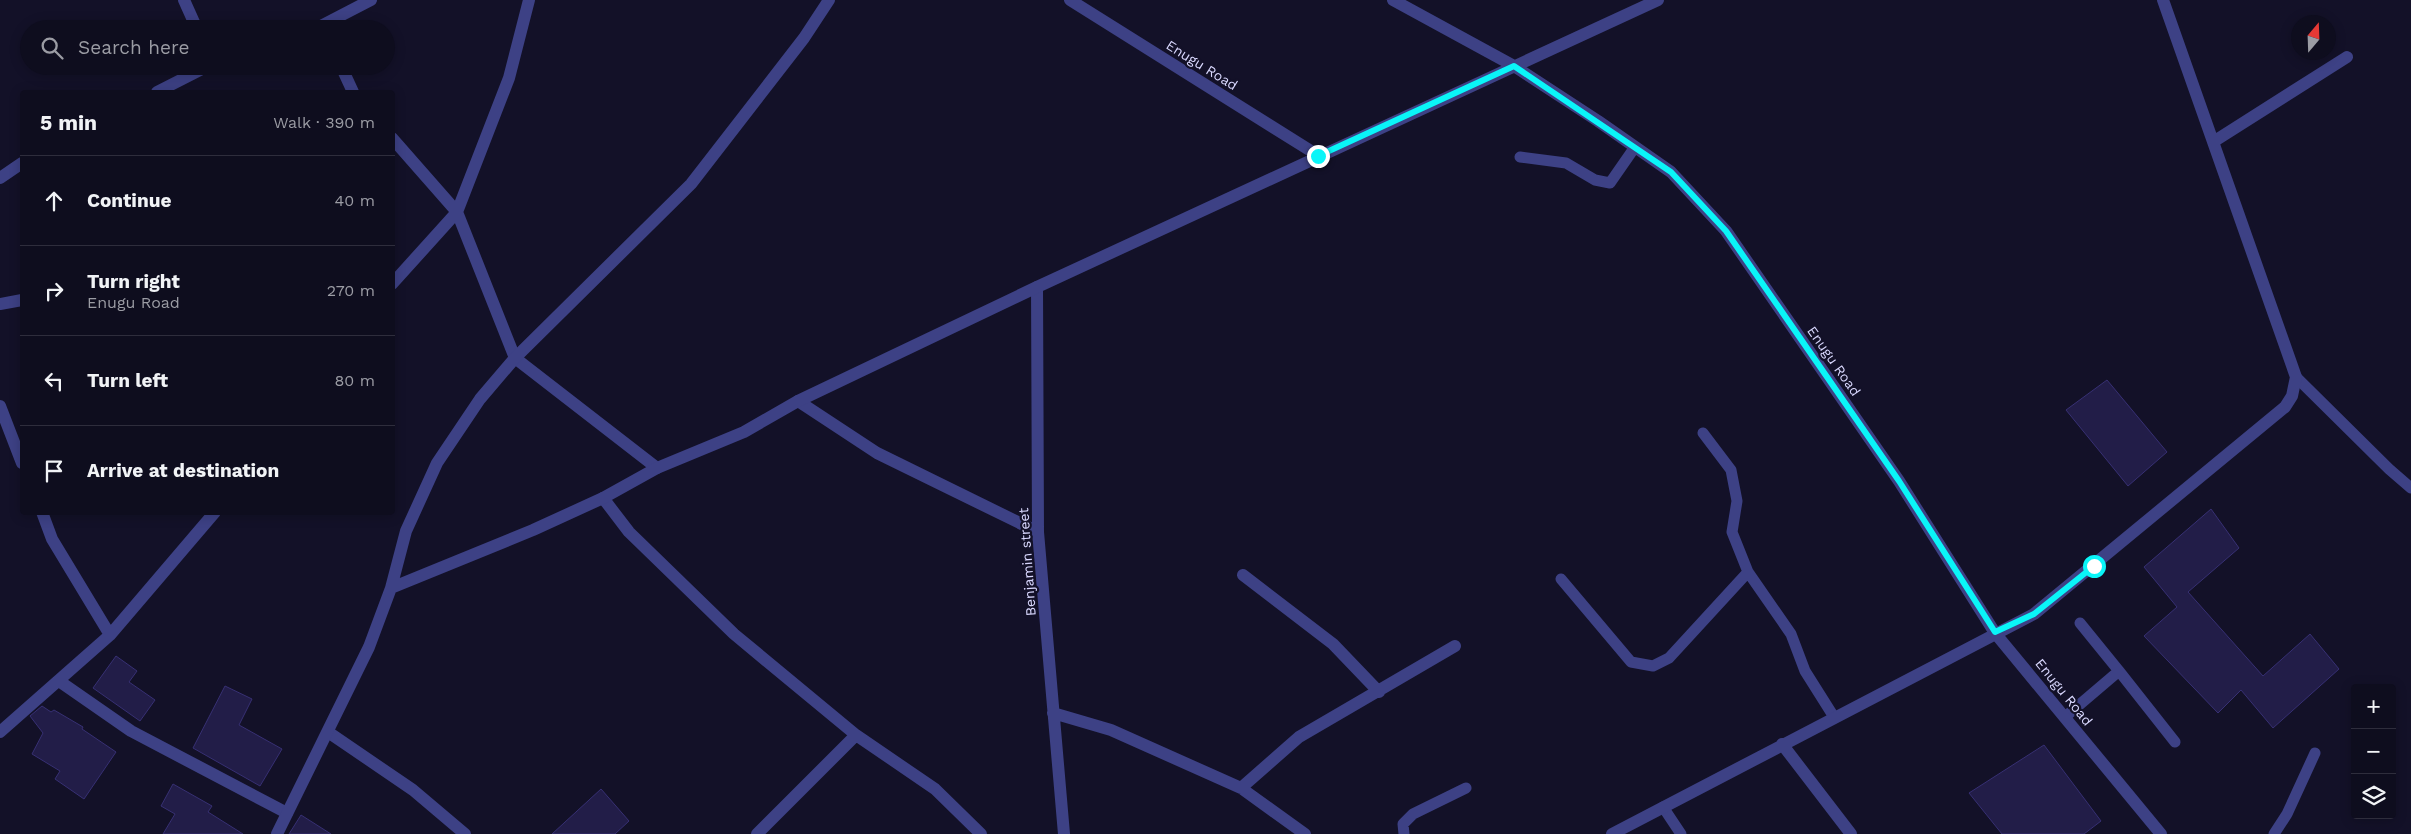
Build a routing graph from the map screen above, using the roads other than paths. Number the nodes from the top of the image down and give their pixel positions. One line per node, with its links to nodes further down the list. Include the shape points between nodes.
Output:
1 (184, 0): 9 (street)
2 (372, 0): 10 (street)
3 (529, 0): 24 (street, via 510,78)
4 (829, 0): 29 (street, via 804,38 691,184)
5 (1070, 0): 20 (street, Enugu Road)
6 (1394, 0): 12 (street, Enugu Road)
7 (1658, 0): 12 (street)
8 (2163, 0): 18 (street)
9 (193, 20)
10 (336, 20)
11 (2347, 57): 18 (street)
12 (1514, 66): 19 (street, Enugu Road); 20 (street)
13 (190, 75): 15 (street)
14 (345, 75): 16 (street)
15 (161, 90)
16 (352, 90)
17 (395, 141): 24 (street)
18 (2213, 142): 30 (street)
19 (1636, 147): 21 (lane, via 1610,183 1595,180 1566,163); 46 (street, Enugu Road, via 1671,172 1726,231 1899,481)
20 (1318, 156): 26 (street)
21 (1520, 157)
22 (20, 164): 23 (street)
23 (0, 178)
24 (457, 212): 25 (street); 29 (street)
25 (395, 281)
26 (1037, 287): 31 (street); 40 (street, Benjamin street)
27 (20, 300): 28 (street)
28 (0, 304)
29 (515, 358): 35 (street); 44 (street, via 480,398 437,463 406,531)
30 (2296, 377): 36 (lane); 46 (street, via 2292,396 2285,407 2034,614)
31 (798, 401): 35 (street, via 744,432); 40 (street, via 877,453)
32 (0, 406): 34 (street)
33 (1703, 433): 41 (lane, via 1731,470 1737,501 1732,532)
34 (20, 458)
35 (657, 468): 37 (street)
36 (2411, 488)
37 (603, 498): 44 (street); 57 (street, via 629,532 734,634)
38 (43, 515): 47 (street, via 52,539)
39 (212, 515): 47 (street)
40 (1038, 532): 52 (street, Benjamin street)
41 (1748, 572): 43 (lane, via 1669,658 1653,666 1632,662); 53 (lane, via 1791,634 1805,671)
42 (1242, 575): 51 (street, via 1334,644)
43 (1561, 579)
44 (391, 588): 56 (street, via 369,647)
45 (2080, 623): 49 (lane)
46 (1995, 632): 53 (street); 54 (street, Enugu Road)
47 (110, 634): 50 (street)
48 (1455, 646): 51 (street)
49 (2118, 671): 54 (lane); 58 (lane)
50 (59, 681): 55 (street); 64 (street, via 131,732)
51 (1379, 692): 61 (street, via 1299,737)
52 (1053, 713): 61 (street, via 1111,730); 69 (street, Benjamin street)
53 (1834, 717): 59 (street)
54 (2065, 717): 75 (street, Enugu Road)
55 (0, 732)
56 (328, 732): 64 (street); 66 (street, via 413,790)
57 (856, 734): 67 (street); 68 (street, via 935,789)
58 (2175, 742)
59 (1782, 744): 63 (street); 74 (street)
60 (2315, 753): 76 (lane, via 2287,814)
61 (1241, 788): 70 (street)
62 (1466, 788): 71 (lane, via 1413,814 1403,824)
63 (1663, 807): 72 (street); 73 (lane)
64 (287, 813): 65 (street)
65 (277, 834)
66 (465, 834)
67 (757, 834)
68 (981, 834)
69 (1064, 834)
70 (1305, 834)
71 (1404, 834)
72 (1612, 834)
73 (1681, 834)
74 (1851, 834)
75 (2161, 834)
76 (2274, 834)

